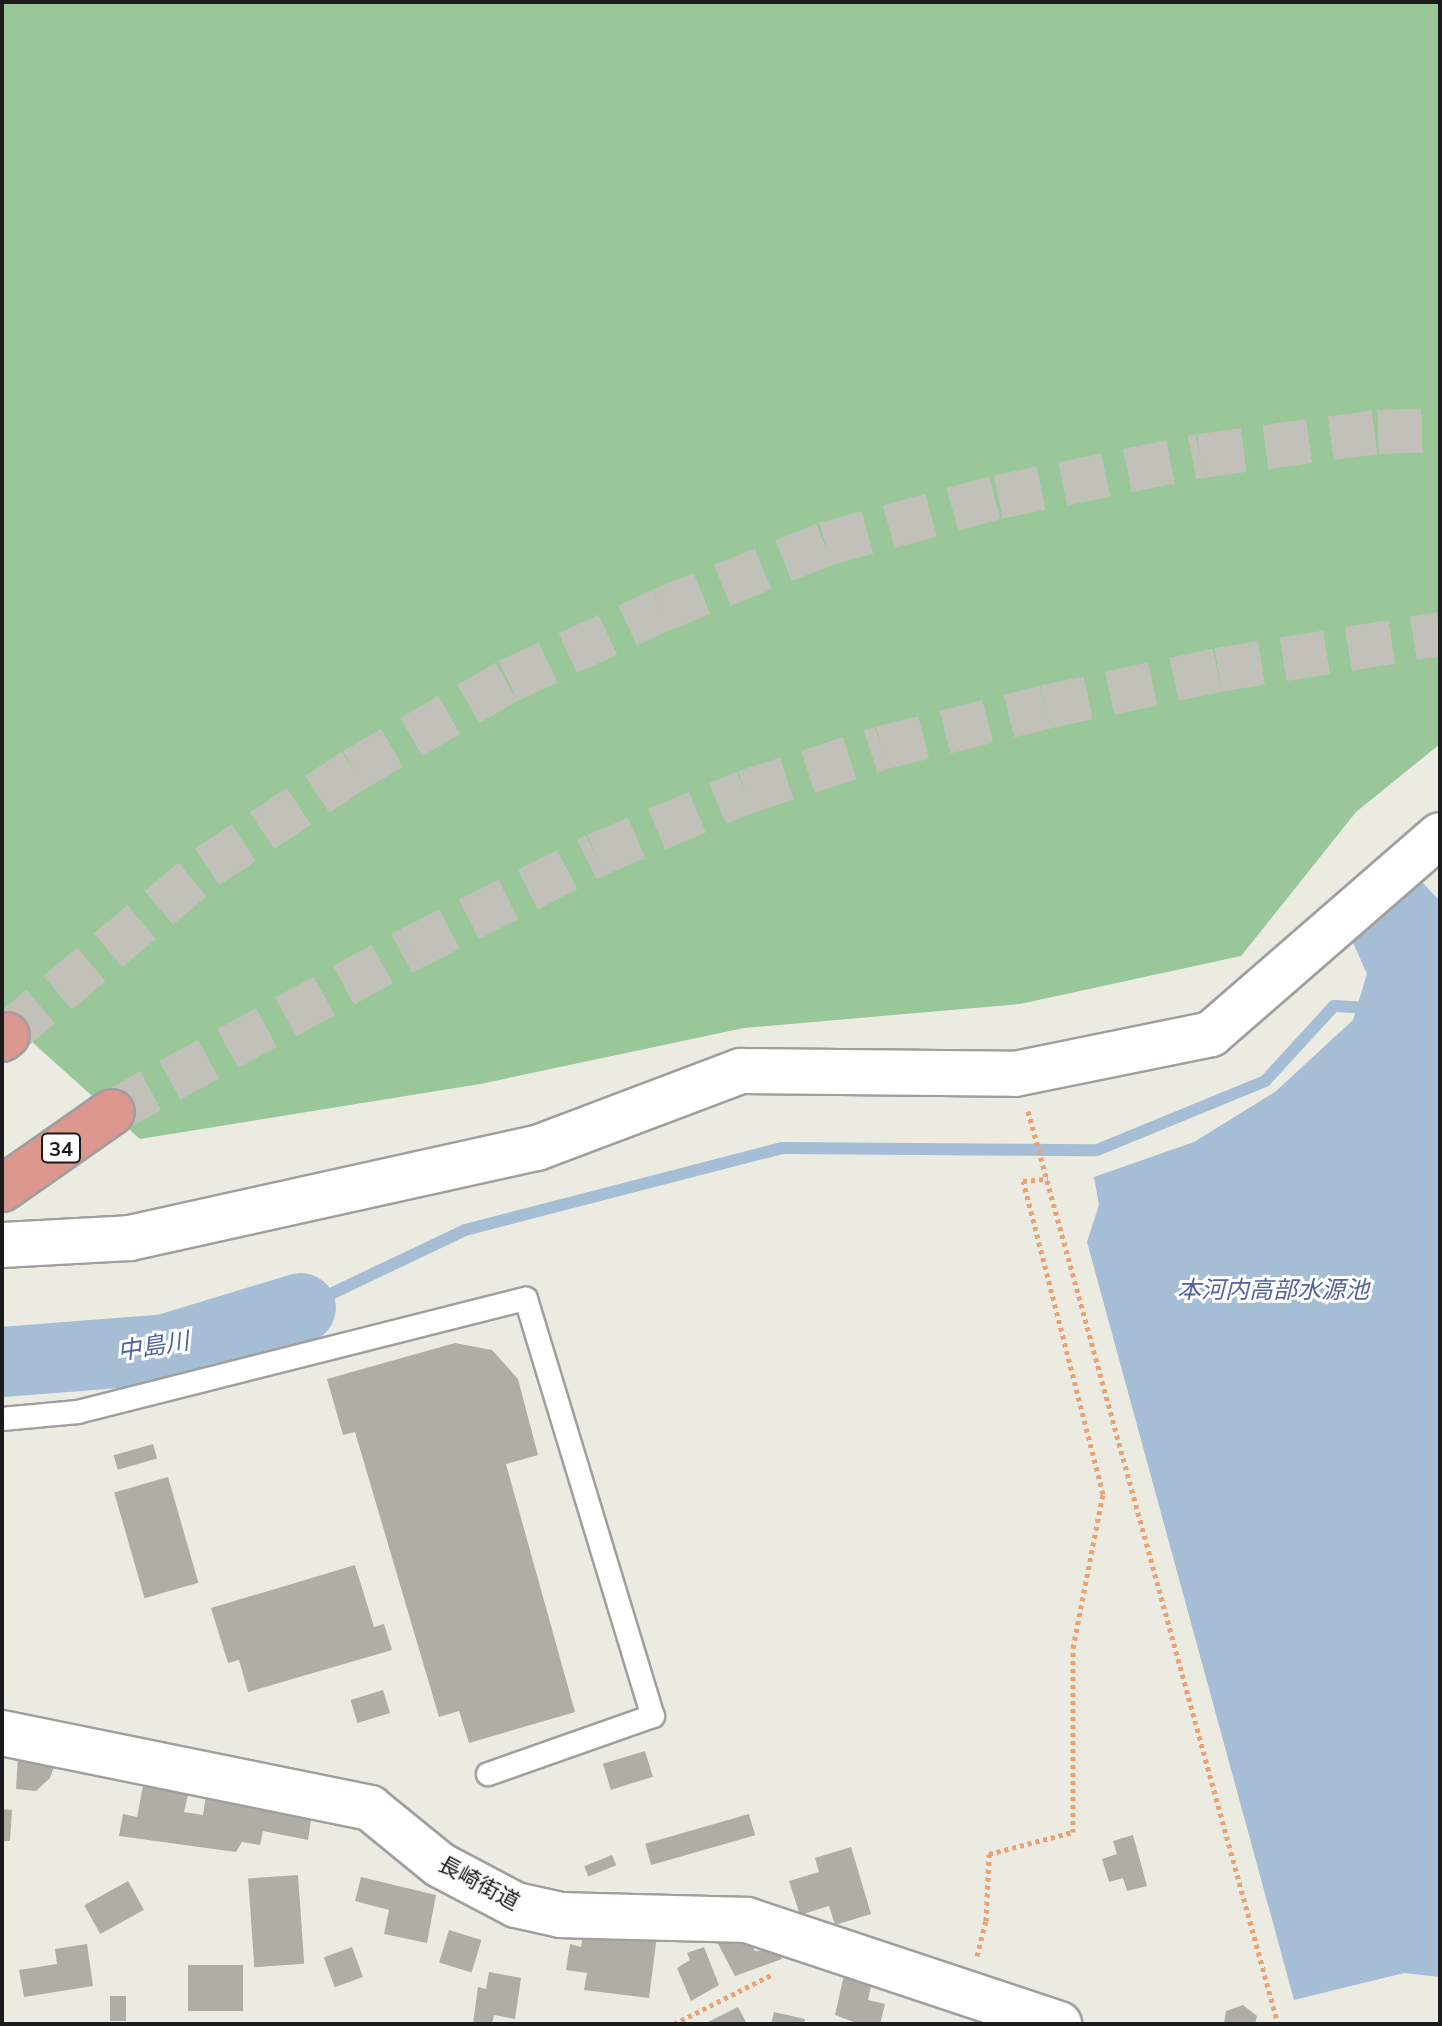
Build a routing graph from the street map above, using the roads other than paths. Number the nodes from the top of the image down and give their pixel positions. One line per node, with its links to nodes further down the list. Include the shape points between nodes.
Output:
1 (1440, 835): 4 (street, via 1211,1034 1019,1084 741,1071 509,1154 130,1238)
2 (112, 1112): 3 (highway, 34)
3 (6, 1186)
4 (2, 1245)
5 (2, 1419): 7 (lane, via 78,1412 526,1299 653,1716)
6 (2, 1733): 8 (street, 長崎街道, via 370,1808 440,1865 516,1905 561,1915 747,1920)
7 (488, 1774)
8 (1059, 2024)

